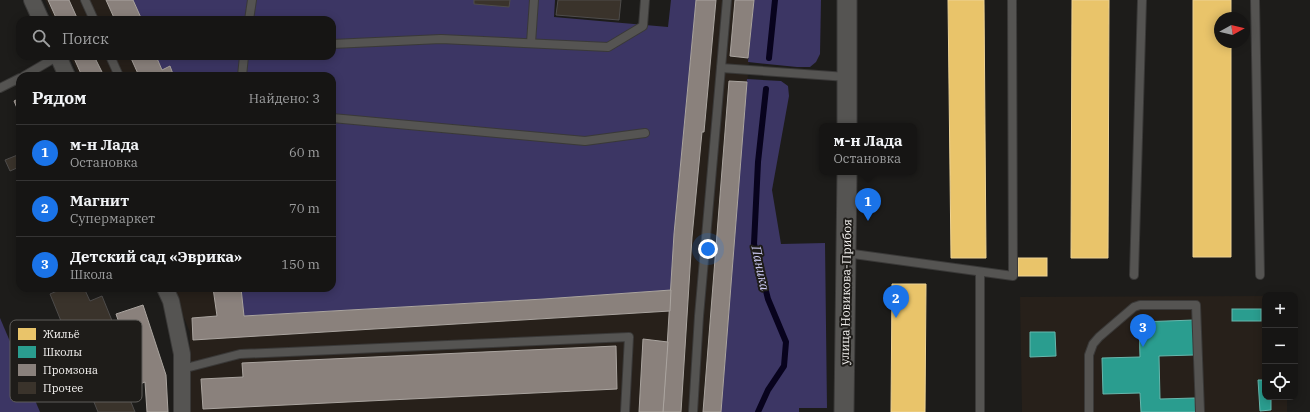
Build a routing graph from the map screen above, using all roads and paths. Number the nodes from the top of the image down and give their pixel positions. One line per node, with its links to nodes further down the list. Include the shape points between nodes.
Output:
1 (32, 0): 11 (street)
2 (85, 0): 12 (lane)
3 (252, 0): 13 (lane)
4 (534, 0): 14 (lane)
5 (645, 0): 14 (lane, via 643,26 608,47)
6 (727, 0): 20 (lane)
7 (847, 0): 25 (street)
8 (1012, 0): 33 (lane, via 1013,276)
9 (1142, 0): 34 (lane)
10 (1256, 0): 35 (lane)
11 (39, 16)
12 (92, 16)
13 (250, 16)
14 (531, 43): 15 (lane, via 441,39)
15 (336, 44)
16 (51, 60): 21 (lane)
17 (60, 60): 22 (street)
18 (112, 60): 23 (lane)
19 (244, 60): 24 (lane)
20 (721, 68): 25 (lane); 40 (lane)
21 (31, 72)
22 (65, 72)
23 (116, 72)
24 (242, 72)
25 (847, 77): 29 (street)
26 (16, 80): 27 (lane)
27 (0, 88)
28 (336, 118): 30 (lane, via 585,141)
29 (847, 123)
30 (646, 133)
31 (847, 175): 32 (street, улица Новикова-Прибоя)
32 (846, 253): 33 (lane); 41 (street, улица Новикова-Прибоя)
33 (980, 272): 42 (lane)
34 (1134, 275)
35 (1260, 275)
36 (168, 292): 37 (street, via 177,326)
37 (182, 369): 38 (street); 39 (lane, via 240,354 629,336)
38 (182, 412)
39 (625, 412)
40 (693, 412)
41 (844, 412)
42 (980, 412)
43 (1089, 412): 44 (lane, via 1088,355 1093,344 1134,307 1140,305 1196,305)
44 (1200, 412)

